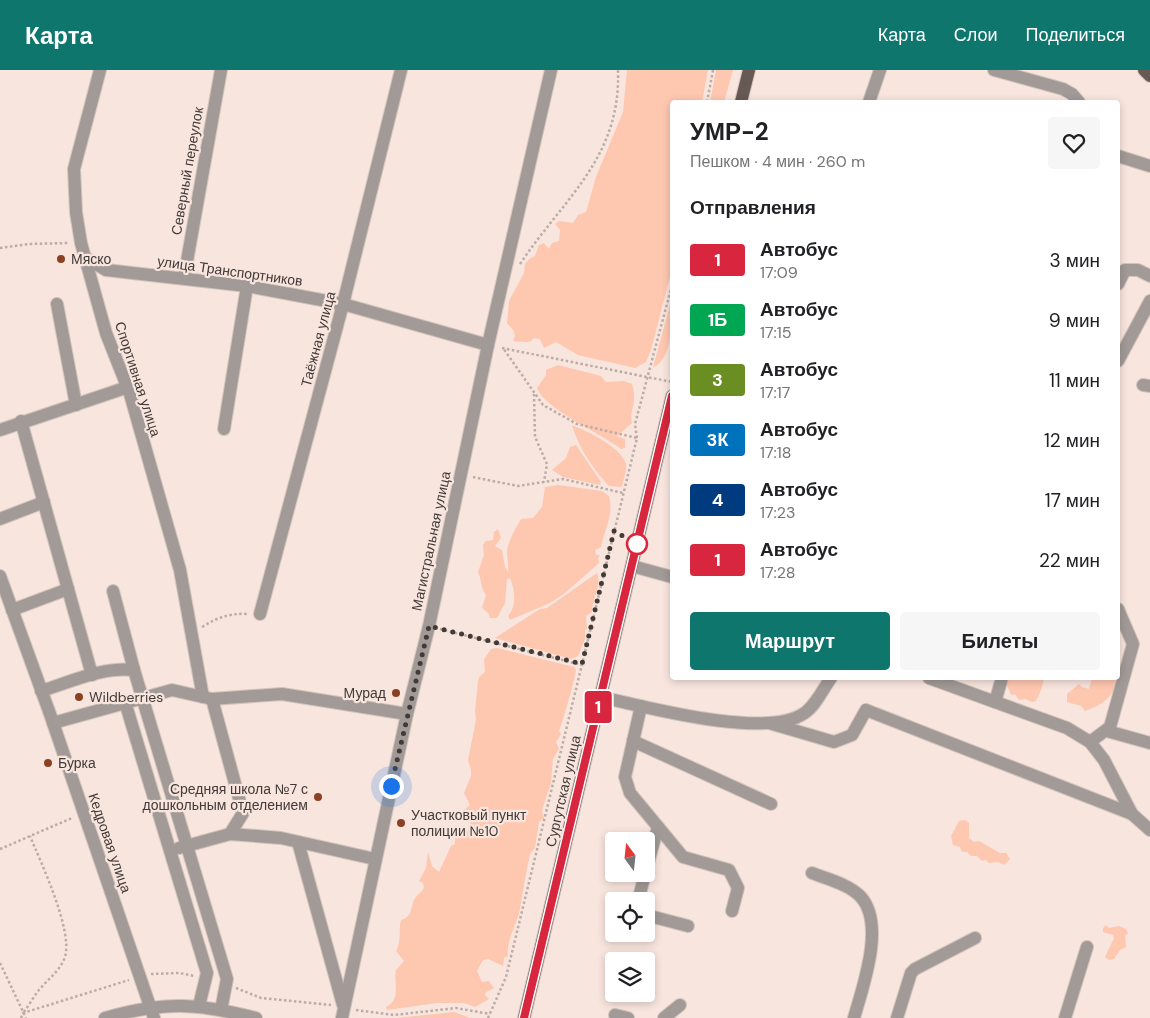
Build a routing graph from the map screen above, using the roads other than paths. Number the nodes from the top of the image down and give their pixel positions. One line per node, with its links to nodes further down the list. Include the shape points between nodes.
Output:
1 (100, 70): 15 (street, Спортивная улица, via 74,169 76,212)
2 (221, 70): 17 (street, Северный переулок)
3 (401, 70): 22 (street, Таёжная улица)
4 (551, 70): 23 (street, Магистральная улица)
5 (749, 70): 10 (main road)
6 (880, 70): 11 (street)
7 (994, 70): 12 (street, via 1062,89)
8 (1144, 70): 9 (main road)
9 (1150, 76)
10 (742, 100)
11 (870, 100)
12 (1077, 100)
13 (1120, 157): 14 (street)
14 (1150, 166)
15 (86, 258): 17 (street, улица Транспортников, via 106,270); 25 (street, Спортивная улица, via 106,333)
16 (1150, 276): 18 (street, via 1138,270 1126,270)
17 (184, 278): 19 (street, улица Транспортников)
18 (1120, 280)
19 (247, 286): 22 (street, улица Транспортников); 29 (street)
20 (1150, 301): 24 (street)
21 (57, 304): 26 (street)
22 (343, 304): 23 (street, улица Транспортников); 39 (street, Таёжная улица)
23 (488, 345): 53 (street, Магистральная улица, via 429,626)
24 (1120, 357)
25 (128, 387): 26 (street); 49 (street, Спортивная улица, via 180,570)
26 (76, 404): 28 (street)
27 (670, 404): 33 (main road, Сургутская улица)
28 (21, 422): 30 (street); 31 (street)
29 (224, 429)
30 (0, 430)
31 (44, 502): 32 (street); 36 (street)
32 (0, 519)
33 (632, 566): 35 (street); 48 (main road, Сургутская улица)
34 (0, 576): 38 (street, Кедровая улица)
35 (670, 576)
36 (68, 589): 38 (street); 42 (street)
37 (113, 590): 41 (street)
38 (12, 610): 46 (street, Кедровая улица)
39 (260, 614)
40 (1120, 614): 56 (street, via 1133,644)
41 (134, 670): 42 (street); 47 (street)
42 (92, 675): 46 (street)
43 (830, 680): 55 (street, via 805,713)
44 (935, 680): 51 (street)
45 (1002, 680): 51 (street)
46 (42, 691): 54 (street, Кедровая улица)
47 (144, 697): 49 (street, via 172,690); 50 (street); 67 (street)
48 (601, 697): 52 (street); 84 (main road, Сургутская улица)
49 (208, 698): 53 (street, via 282,694); 64 (street, Спортивная улица, via 243,813)
50 (125, 702): 54 (street); 68 (street)
51 (996, 702): 58 (street, via 1067,728)
52 (641, 706): 55 (street, via 711,719); 57 (street)
53 (407, 714): 69 (street, Магистральная улица)
54 (53, 723): 79 (street, Кедровая улица)
55 (769, 723): 61 (street, via 834,742 852,735 866,710)
56 (1107, 731): 58 (street); 59 (street)
57 (633, 741): 60 (street); 62 (street, via 625,777 630,793)
58 (1090, 742): 61 (street, via 1104,760)
59 (1150, 743)
60 (771, 804)
61 (1132, 814): 63 (street)
62 (658, 827): 65 (street); 71 (street, via 683,857 729,870 738,888)
63 (1150, 830)
64 (230, 834): 66 (street); 67 (street)
65 (655, 838)
66 (298, 842): 69 (street); 80 (street)
67 (188, 846): 68 (street); 78 (street, via 227,979)
68 (170, 850): 77 (street, via 207,973)
69 (375, 859): 80 (street, Магистральная улица)
70 (812, 873): 87 (street, via 846,886 859,895 872,918 866,979)
71 (732, 911)
72 (655, 917): 73 (street)
73 (688, 926)
74 (975, 938): 88 (street, via 915,969)
75 (1087, 947): 89 (street)
76 (680, 1005): 86 (street)
77 (199, 1006): 78 (street); 79 (street)
78 (221, 1010): 83 (street)
79 (152, 1012): 82 (street)
80 (343, 1013)
81 (615, 1015): 85 (street)
82 (109, 1017)
83 (251, 1017)
84 (524, 1018)
85 (628, 1018)
86 (664, 1018)
87 (854, 1018)
88 (897, 1018)
89 (1064, 1018)

